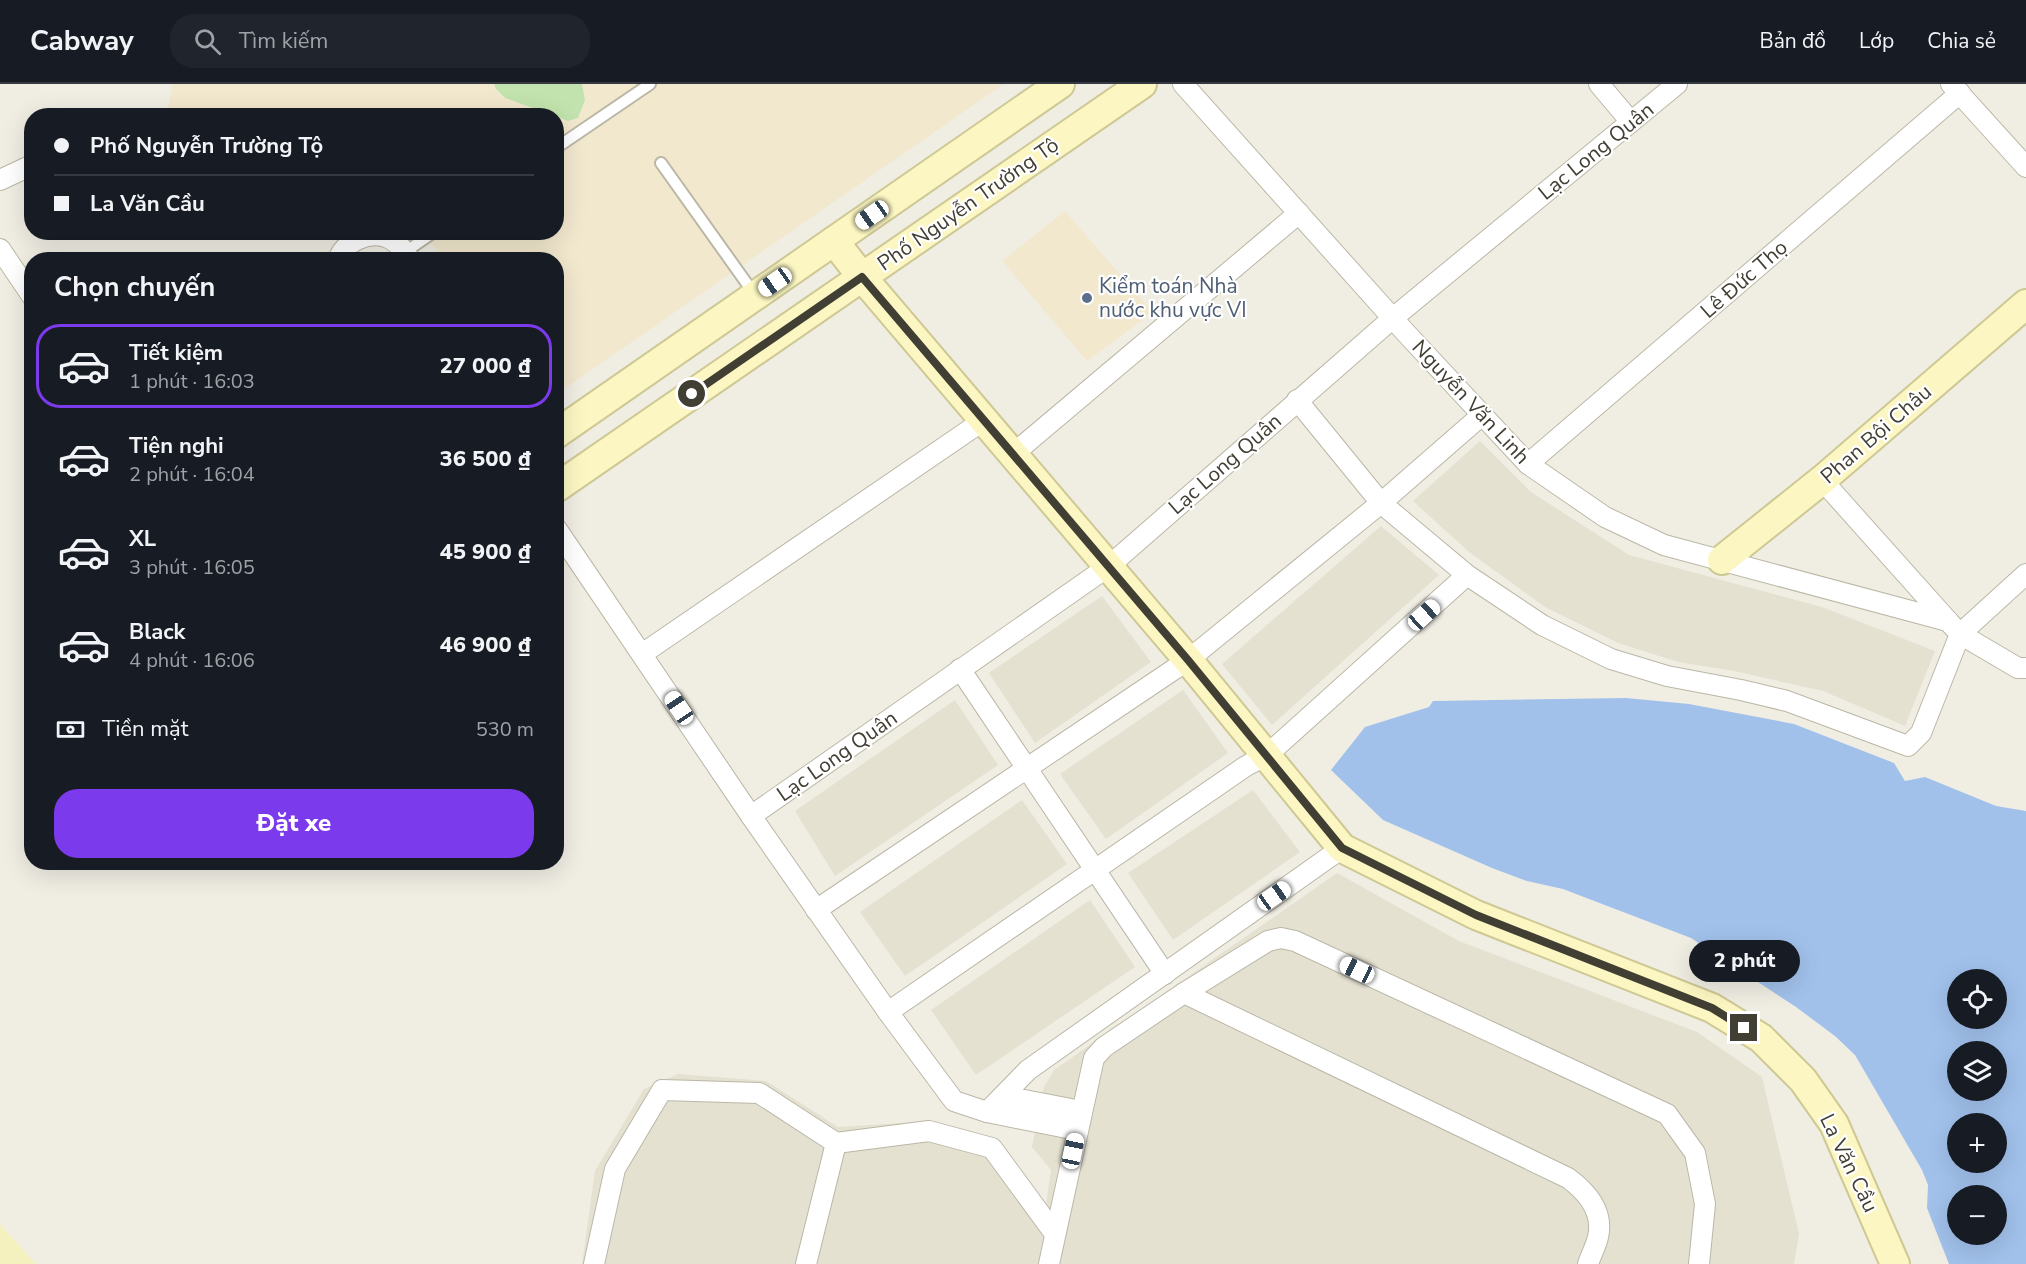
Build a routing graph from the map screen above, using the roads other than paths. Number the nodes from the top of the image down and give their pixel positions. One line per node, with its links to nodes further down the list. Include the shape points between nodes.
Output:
1 (650, 84): 9 (lane)
2 (1060, 84): 18 (street)
3 (1142, 84): 23 (street, Phố Nguyễn Trường Tộ)
4 (1183, 84): 14 (street, Nguyễn Văn Linh)
5 (1599, 84): 8 (street)
6 (1677, 84): 8 (street, Lạc Long Quân)
7 (1956, 89): 11 (street); 33 (street, Lê Đức Thọ)
8 (1631, 122): 27 (street, Lạc Long Quân)
9 (564, 143)
10 (661, 163): 25 (lane)
11 (2026, 167)
12 (24, 169): 13 (street)
13 (0, 180)
14 (1299, 213): 27 (street, Nguyễn Văn Linh); 32 (street)
15 (355, 240): 19 (street)
16 (391, 240): 21 (street)
17 (425, 240): 22 (lane)
18 (834, 241): 23 (street, La Văn Cầu); 25 (street)
19 (339, 247)
20 (0, 249): 24 (street)
21 (406, 252)
22 (412, 252)
23 (862, 277): 30 (street, La Văn Cầu); 35 (street, Phố Nguyễn Trường Tộ)
24 (24, 284)
25 (756, 296): 31 (street)
26 (2026, 304): 34 (street, Phan Bội Châu)
27 (1393, 318): 28 (street, Lạc Long Quân); 29 (street, Nguyễn Văn Linh)
28 (1297, 400): 36 (street); 39 (street, Lạc Long Quân)
29 (1482, 415): 33 (street, Nguyễn Văn Linh); 36 (street)
30 (984, 420): 32 (street, La Văn Cầu); 43 (street)
31 (564, 428)
32 (1013, 454): 39 (street, La Văn Cầu)
33 (1528, 464): 38 (street, Nguyễn Văn Linh, via 1605,517 1664,545)
34 (1822, 480): 38 (street, Phan Bội Châu); 42 (street, Nguyễn Văn Linh)
35 (564, 482)
36 (1381, 503): 41 (street); 44 (street)
37 (564, 540): 43 (street)
38 (1722, 560): 42 (street, Nguyễn Văn Linh)
39 (1109, 566): 44 (street, La Văn Cầu); 46 (street, Lạc Long Quân)
40 (2026, 574): 42 (street)
41 (1467, 575): 42 (street, via 1542,625 1611,659 1667,676 1786,701 1908,746 1921,733 1948,668); 47 (street)
42 (1954, 628): 45 (street, Nguyễn Văn Linh, via 2018,668)
43 (642, 654): 49 (street)
44 (1188, 660): 47 (street, La Văn Cầu); 48 (street)
45 (2026, 668)
46 (960, 669): 48 (street); 49 (street, Lạc Long Quân)
47 (1267, 755): 50 (street, La Văn Cầu); 51 (street)
48 (1027, 768): 51 (street); 52 (street)
49 (751, 816): 52 (street)
50 (1342, 848): 53 (street); 66 (street, La Văn Cầu, via 1476,915 1712,1008 1761,1038 1803,1080 1834,1124)
51 (1095, 870): 53 (street); 55 (street)
52 (816, 910): 55 (street)
53 (1165, 974): 56 (street, via 1028,1070)
54 (1184, 993): 58 (street, via 1104,1047 1094,1058); 64 (street, via 1568,1178 1594,1203 1598,1220 1598,1236); 65 (street, via 1268,941 1295,941 1667,1114 1695,1153 1705,1204)
55 (888, 1012): 57 (street, via 954,1101)
56 (1004, 1096): 57 (street); 58 (street)
57 (987, 1112): 58 (street)
58 (1079, 1121): 60 (street)
59 (836, 1143): 60 (street, via 929,1131 992,1148); 61 (street, via 759,1093 662,1090 615,1169); 62 (street)
60 (1055, 1234): 63 (street)
61 (594, 1264)
62 (806, 1264)
63 (1049, 1264)
64 (1588, 1264)
65 (1699, 1264)
66 (1895, 1264)

